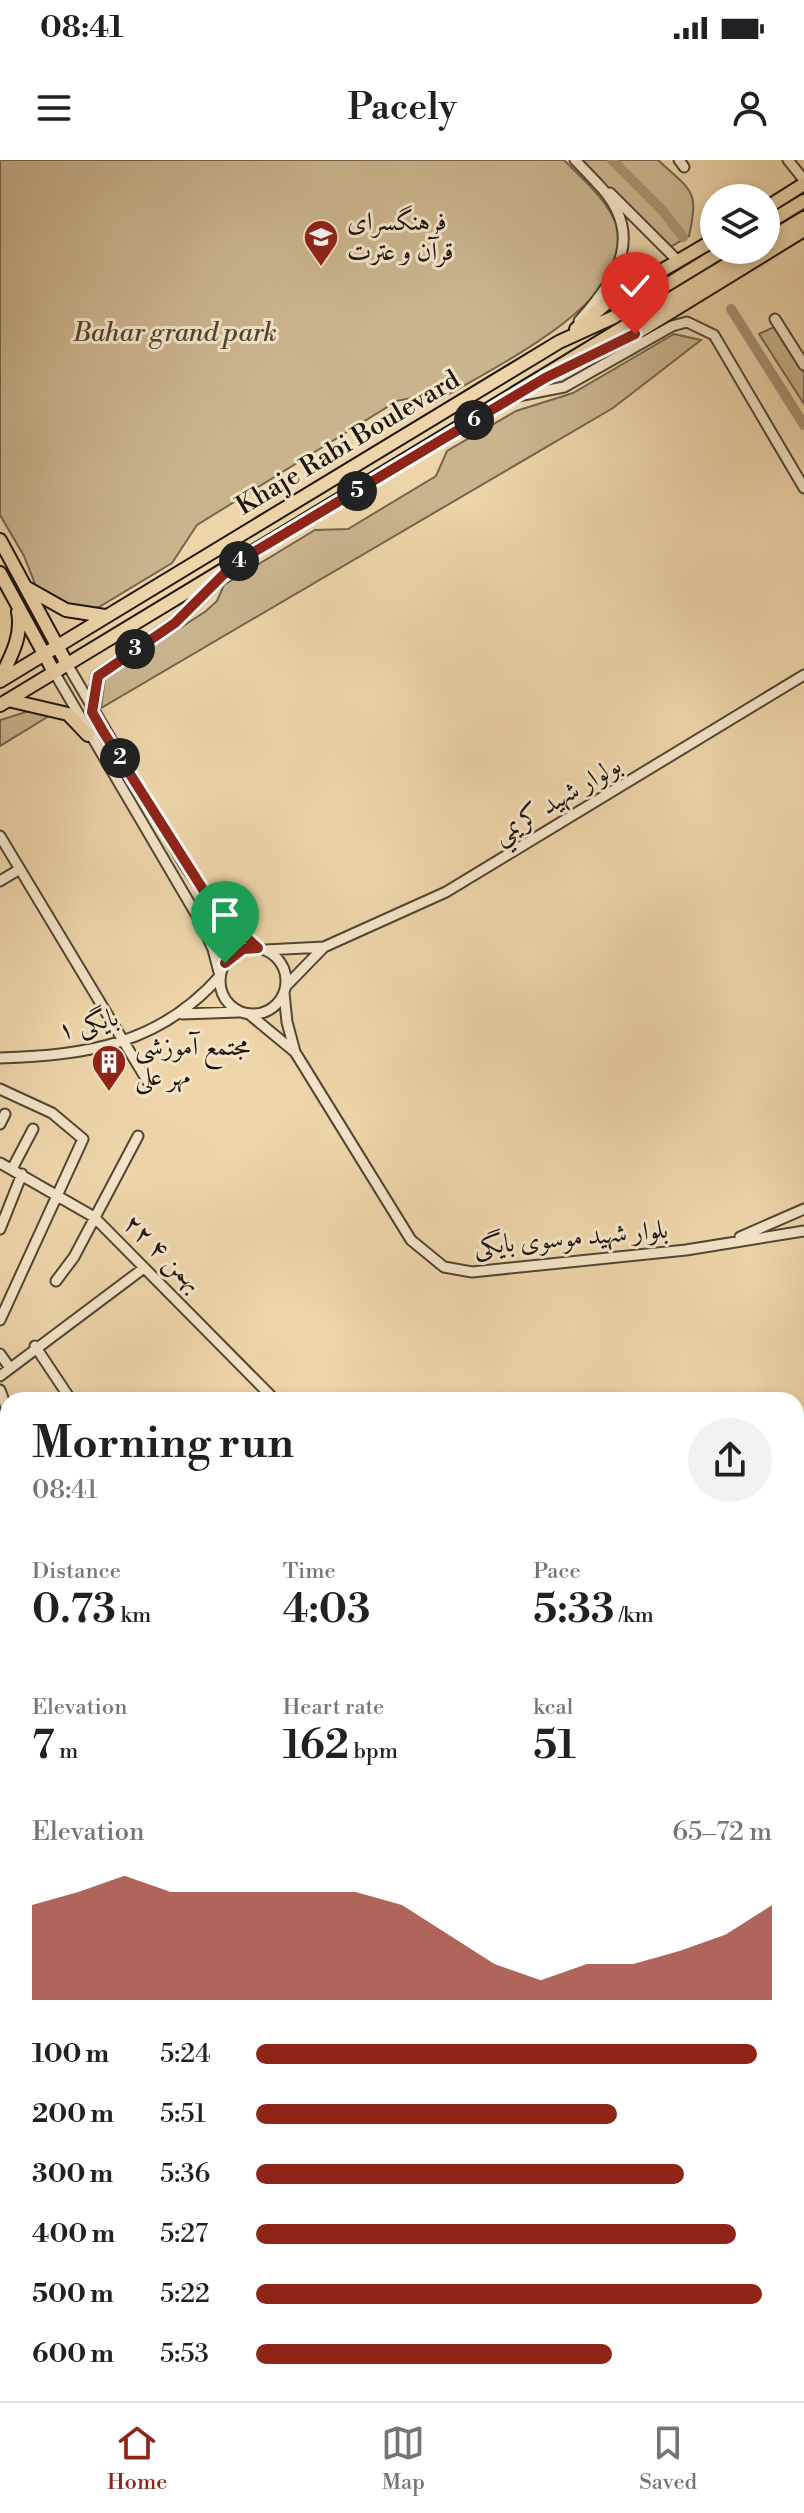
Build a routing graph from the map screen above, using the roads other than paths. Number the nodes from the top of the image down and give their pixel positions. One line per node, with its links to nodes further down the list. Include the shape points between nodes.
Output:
1 (575, 160): 3 (street)
2 (788, 160): 4 (street)
3 (596, 182): 12 (street); 16 (street, via 610,197 621,224 620,264 607,290)
4 (804, 182): 5 (main road)
5 (780, 198)
6 (804, 201): 7 (main road)
7 (780, 216)
8 (804, 218): 10 (main road)
9 (804, 230): 18 (main road, via 635,334)
10 (780, 233)
11 (700, 248): 12 (main road)
12 (678, 261): 16 (main road, via 608,302)
13 (701, 264): 16 (main road, Khaje Rabi Boulevard, via 614,317)
14 (728, 264): 18 (main road, Khaje Rabi Boulevard)
15 (775, 319): 17 (street)
16 (559, 342): 26 (main road, Khaje Rabi Boulevard)
17 (804, 365)
18 (545, 378): 19 (main road, Khaje Rabi Boulevard)
19 (513, 397): 20 (street, via 564,387 687,322 714,335); 22 (main road, Khaje Rabi Boulevard)
20 (804, 488)
21 (0, 540): 24 (main road)
22 (234, 564): 29 (main road, Khaje Rabi Boulevard); 34 (main road, via 175,623 98,676)
23 (0, 573): 25 (main road)
24 (25, 586): 26 (main road, via 66,610); 27 (main road)
25 (16, 601): 28 (main road); 32 (main road, via 21,624)
26 (105, 616): 27 (main road, Khaje Rabi Boulevard)
27 (57, 646): 28 (main road, Khaje Rabi Boulevard); 29 (main road)
28 (44, 654): 30 (main road); 32 (main road, Khaje Rabi Boulevard)
29 (67, 664): 30 (main road, Khaje Rabi Boulevard); 34 (street)
30 (54, 672): 33 (main road, Khaje Rabi Boulevard); 35 (street)
31 (804, 675): 39 (street, بولوار شهيد كريمي, via 446,892)
32 (0, 680)
33 (4, 702): 35 (main road, via 68,714)
34 (92, 712): 40 (street, via 216,910)
35 (88, 735): 41 (street, via 200,921)
36 (0, 836): 37 (street)
37 (20, 869): 38 (street); 45 (street)
38 (0, 881)
39 (324, 947): 40 (street, بولوار شهيد كريمي); 42 (street, بولوار شهيد كريمي)
40 (261, 949): 41 (street, via 243,949 230,957); 42 (street, via 282,964)
41 (220, 976): 43 (street, via 224,998); 44 (street)
42 (285, 990): 43 (street, via 270,1010); 46 (street, بلوار شهید موسوی بایگی)
43 (245, 1013): 44 (street); 46 (street, بلوار شهید موسوی بایگی)
44 (182, 1014): 45 (street, بایگی ۱)
45 (124, 1041): 47 (street, بایگی ۱, via 88,1052); 48 (street)
46 (295, 1052): 62 (street, بلوار شهید موسوی بایگی, via 411,1240 444,1267 472,1272)
47 (0, 1058)
48 (148, 1082)
49 (0, 1089): 57 (street, via 52,1113 83,1139)
50 (5, 1114): 51 (street)
51 (0, 1124)
52 (33, 1129): 55 (street)
53 (138, 1136): 59 (street)
54 (0, 1163): 55 (street, ۲۲ بهمن ۴)
55 (12, 1169): 56 (street, ۲۲ بهمن ۴)
56 (22, 1174): 57 (street, ۲۲ بهمن ۴); 60 (street)
57 (58, 1193): 59 (street, ۲۲ بهمن ۴); 65 (street)
58 (804, 1209): 62 (street, بلوار شهید موسوی بایگی)
59 (94, 1217): 63 (street, ۲۲ بهمن ۴); 64 (street)
60 (0, 1229)
61 (804, 1231): 62 (street, بلوار شهید موسوی بایگی)
62 (726, 1242)
63 (144, 1268): 66 (street); 71 (street, ۲۲ بهمن ۴)
64 (56, 1281)
65 (0, 1320)
66 (35, 1346): 68 (street); 70 (street)
67 (0, 1355): 68 (street)
68 (10, 1368): 69 (street)
69 (0, 1376)
70 (66, 1392)
71 (267, 1392)

